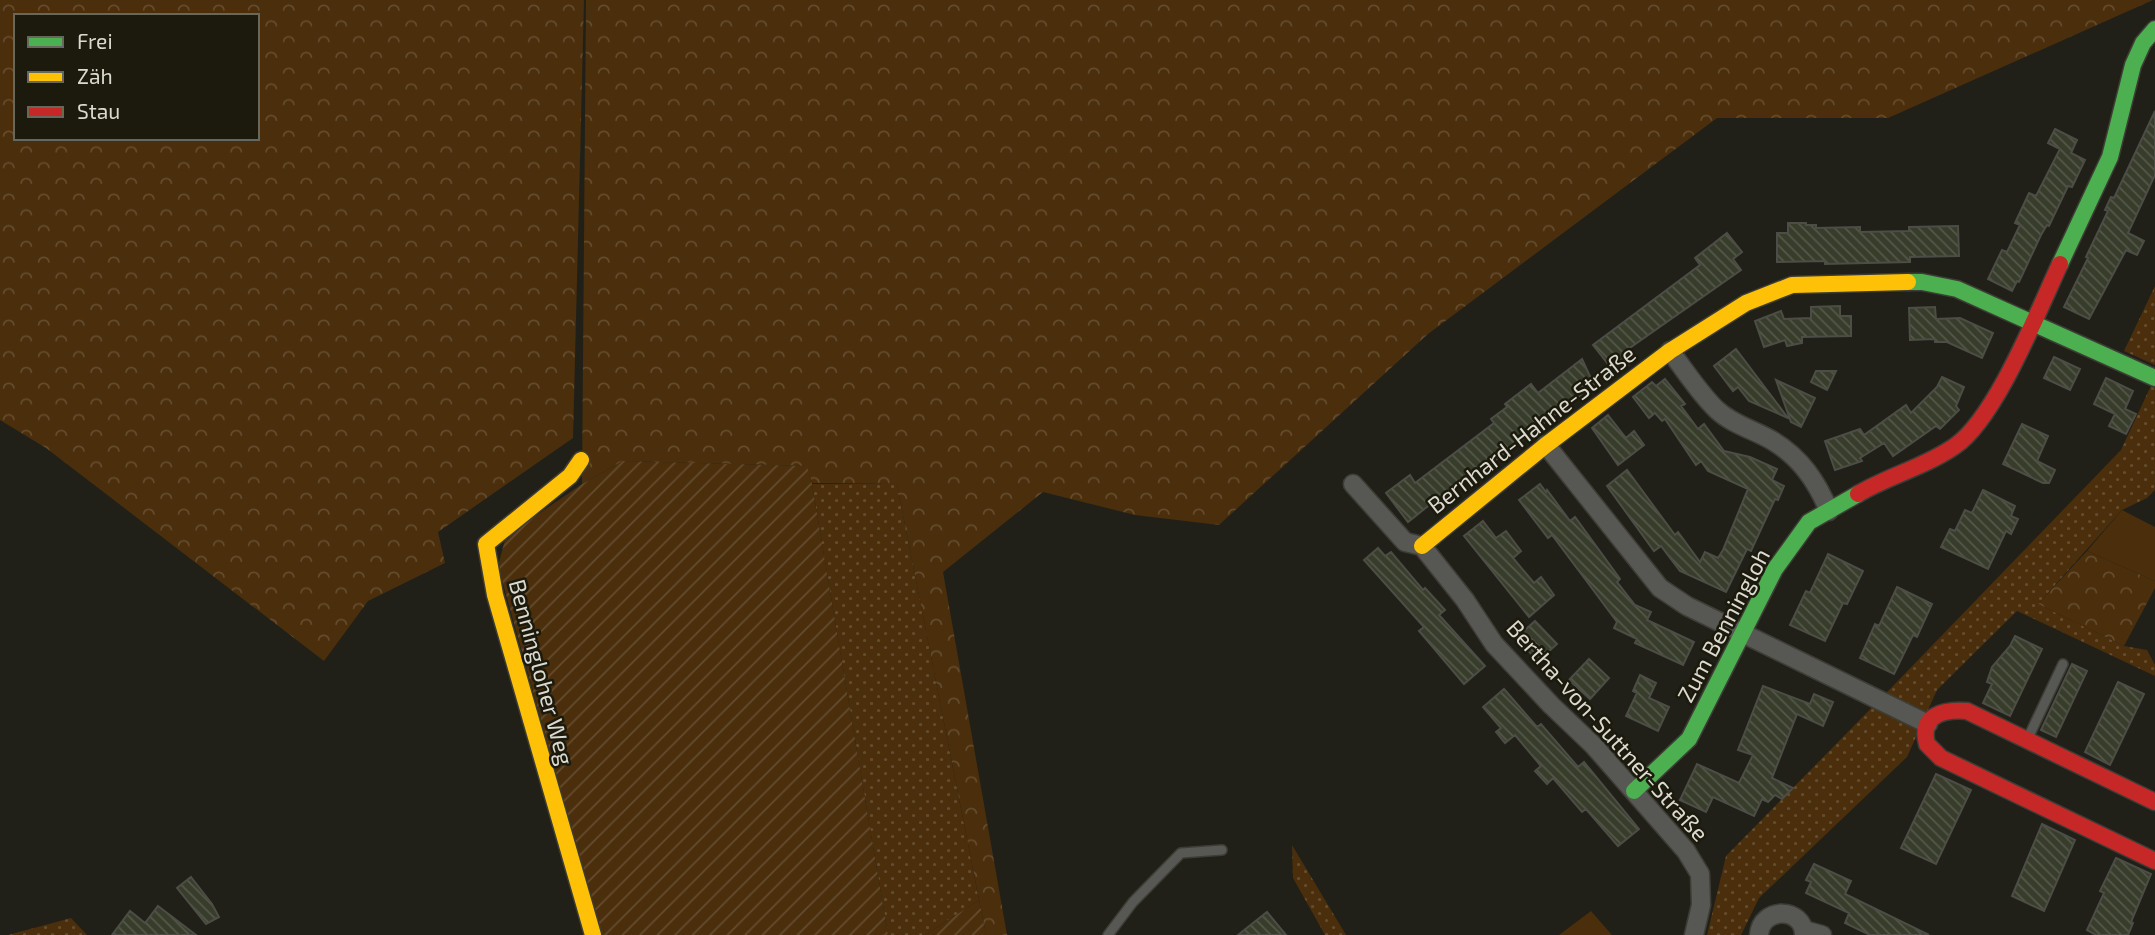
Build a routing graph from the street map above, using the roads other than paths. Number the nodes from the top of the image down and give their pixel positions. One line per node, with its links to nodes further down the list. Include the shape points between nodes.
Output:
1 (2155, 29): 2 (street, Zum Benningloh, via 2133,65 2110,157)
2 (2033, 322): 3 (street, Bernhard-Hahne-Straße, via 1957,289 1922,282 1792,285 1746,303); 4 (street); 8 (street, Zum Benningloh, via 1999,391 1958,444)
3 (1670, 351): 5 (street, Bernhard-Hahne-Straße); 8 (street, Bernhard-Hahne-Straße, via 1717,410 1796,458 1818,485)
4 (2155, 378)
5 (1546, 445): 9 (street, Bernhard-Hahne-Straße); 10 (street, via 1660,588)
6 (580, 460): 19 (street, Benningloher Weg, via 570,476 486,544 495,595)
7 (1353, 484): 9 (street, Bertha-von-Suttner-Straße, via 1405,542)
8 (1829, 511): 10 (street, Zum Benningloh, via 1809,522 1775,569)
9 (1422, 547): 14 (street, Bertha-von-Suttner-Straße, via 1494,644)
10 (1743, 633): 12 (street); 14 (street, Zum Benningloh, via 1689,739)
11 (2063, 664): 13 (lane)
12 (1928, 724): 13 (street, via 1948,709 1967,711); 17 (street, via 1927,744 1941,758)
13 (2027, 740): 15 (street)
14 (1634, 791): 21 (street, Bertha-von-Suttner-Straße, via 1700,874 1701,905)
15 (2155, 802)
16 (1222, 850): 20 (lane, via 1181,853)
17 (2155, 861)
18 (1804, 932): 22 (street, via 1796,918 1783,912 1769,916); 23 (street)
19 (593, 935)
20 (1108, 935)
21 (1694, 935)
22 (1759, 935)
23 (1822, 935)

